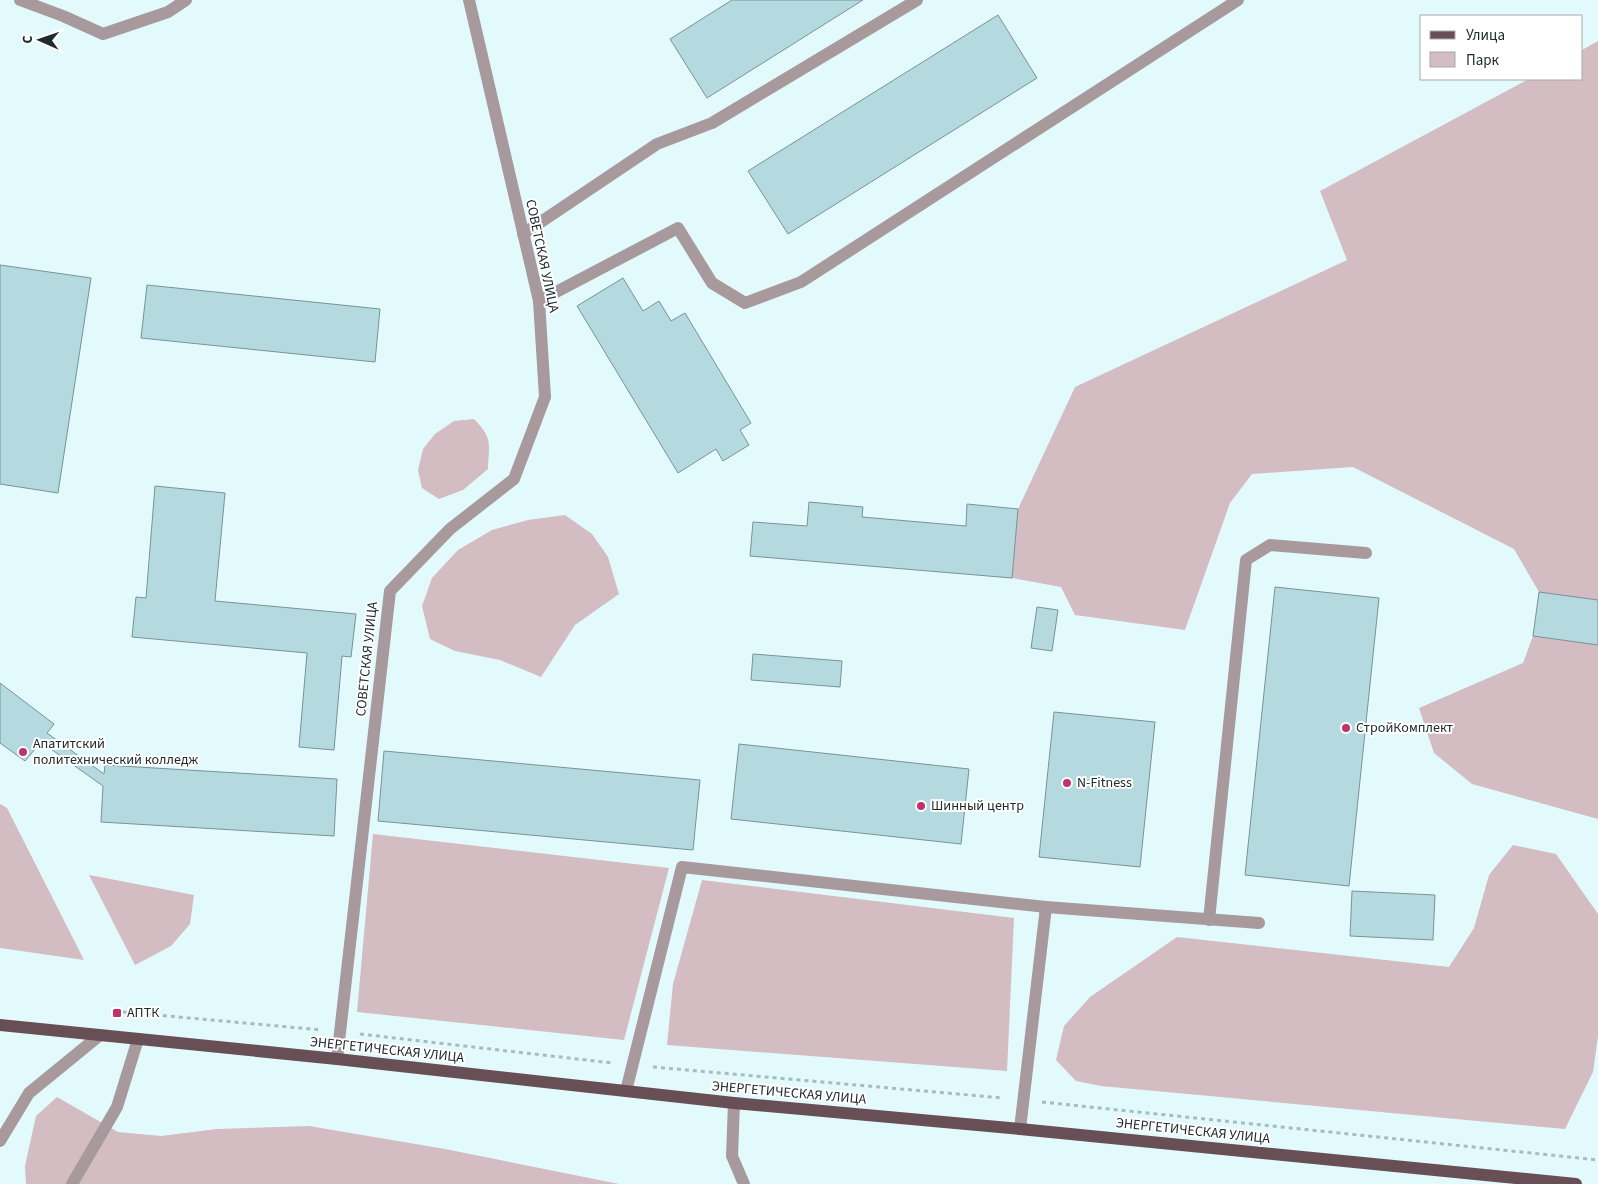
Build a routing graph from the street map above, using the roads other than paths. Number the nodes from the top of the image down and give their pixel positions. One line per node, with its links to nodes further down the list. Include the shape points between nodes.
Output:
1 (20, 0): 2 (street, via 103,34 168,12)
2 (186, 0)
3 (469, 0): 6 (street, СОВЕТСКАЯ УЛИЦА)
4 (917, 0): 6 (street, via 712,124 658,144)
5 (1238, 0): 7 (street, via 801,282 745,303 712,283 678,228)
6 (523, 234): 7 (street, СОВЕТСКАЯ УЛИЦА)
7 (539, 301): 15 (street, СОВЕТСКАЯ УЛИЦА, via 545,396 514,479 450,529 390,591)
8 (1366, 553): 10 (street, via 1270,545 1246,560)
9 (1046, 907): 10 (street); 16 (street, via 682,867); 18 (street)
10 (1209, 920): 11 (street)
11 (1259, 923)
12 (0, 1025): 13 (main road, ЭНЕРГЕТИЧЕСКАЯ УЛИЦА)
13 (100, 1035): 14 (main road, ЭНЕРГЕТИЧЕСКАЯ УЛИЦА); 19 (street, via 29,1093)
14 (138, 1039): 15 (main road, ЭНЕРГЕТИЧЕСКАЯ УЛИЦА); 20 (street, via 116,1107)
15 (336, 1059): 16 (main road, ЭНЕРГЕТИЧЕСКАЯ УЛИЦА)
16 (626, 1091): 17 (main road, ЭНЕРГЕТИЧЕСКАЯ УЛИЦА)
17 (734, 1103): 18 (main road, ЭНЕРГЕТИЧЕСКАЯ УЛИЦА); 21 (street, via 732,1156)
18 (1020, 1129): 22 (main road, ЭНЕРГЕТИЧЕСКАЯ УЛИЦА)
19 (0, 1141)
20 (72, 1184)
21 (744, 1184)
22 (1576, 1184)

